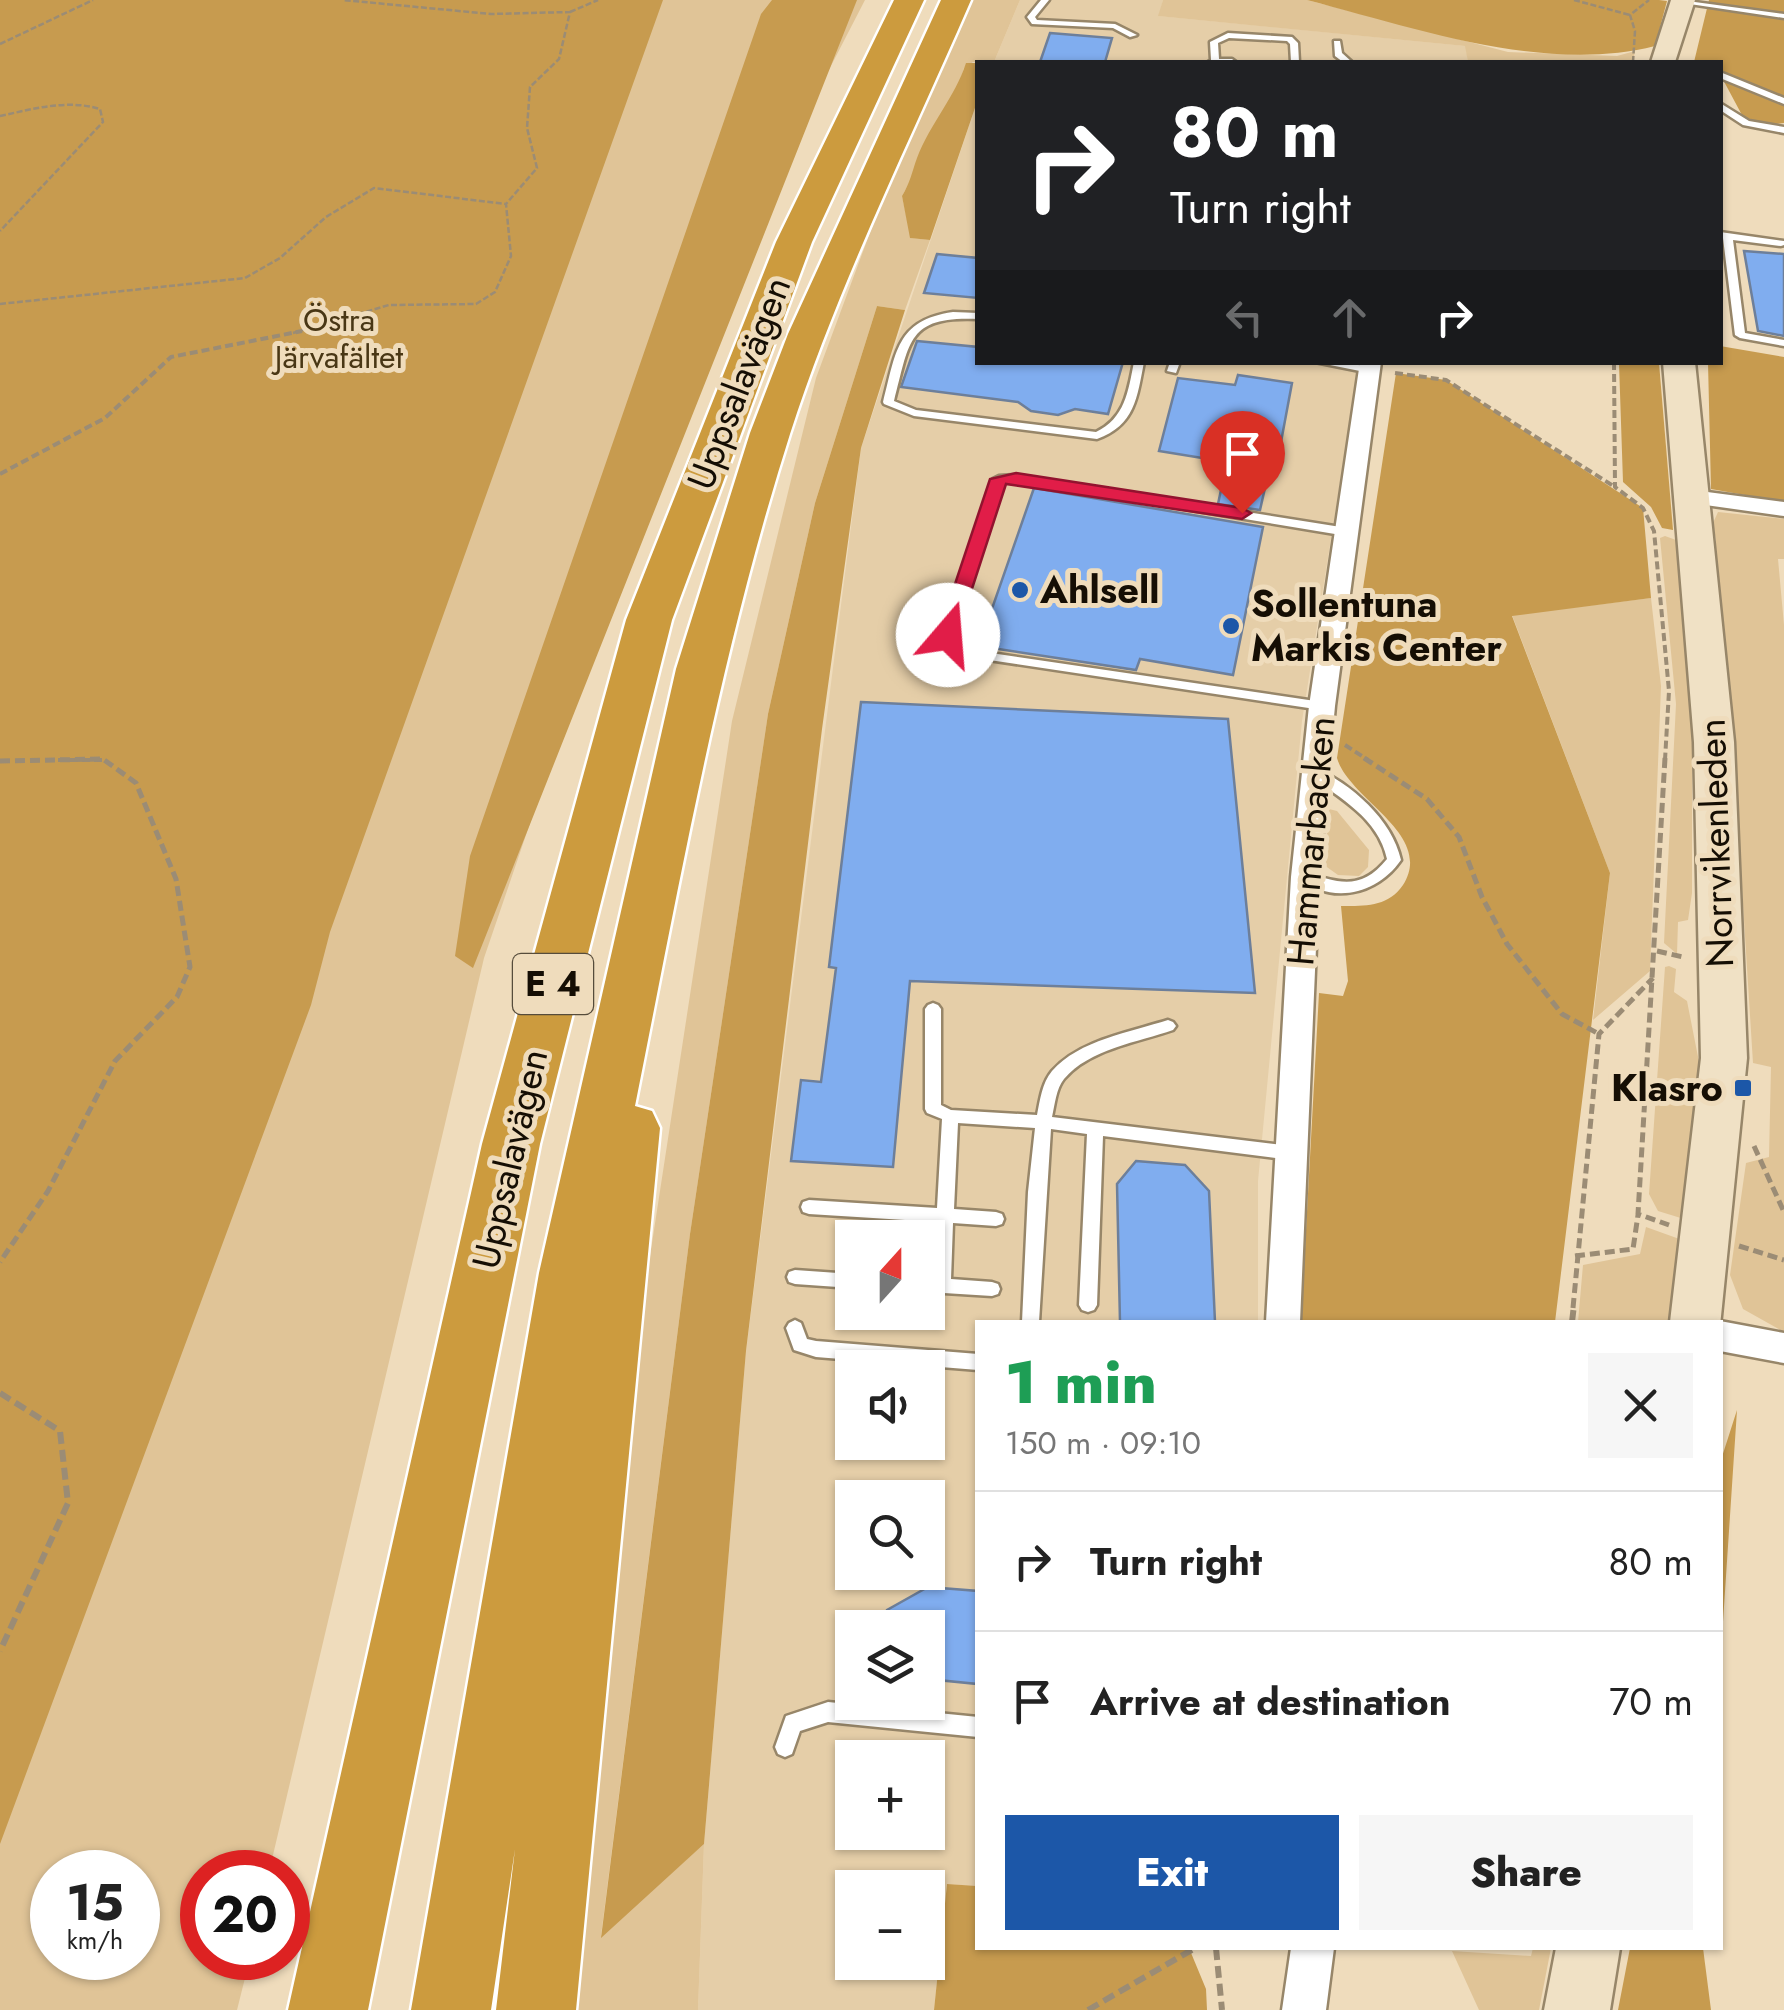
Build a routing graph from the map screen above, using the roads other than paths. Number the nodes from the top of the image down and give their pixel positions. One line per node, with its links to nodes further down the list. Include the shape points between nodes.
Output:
1 (910, 0): 56 (highway, Uppsalavägen / E 4, via 794,242 649,620 511,1144)
2 (956, 0): 28 (highway, Uppsalavägen / E 4, via 770,432 699,669)
3 (1046, 0): 6 (lane, via 1031,17 1035,22 1115,26)
4 (1683, 0): 5 (lane); 11 (main road)
5 (1784, 16)
6 (1133, 35)
7 (1336, 43): 10 (lane)
8 (1214, 60): 9 (lane, via 1214,42 1228,35 1289,39)
9 (1295, 60)
10 (1346, 60)
11 (1664, 60)
12 (1723, 76): 13 (lane)
13 (1784, 101)
14 (1723, 108): 15 (lane, via 1746,123)
15 (1784, 130)
16 (1724, 236): 17 (lane); 19 (lane, via 1740,334)
17 (1781, 244)
18 (975, 316): 20 (lane, via 928,319 908,332 888,402 914,413 1097,436 1126,418)
19 (1784, 343)
20 (1138, 365)
21 (1679, 365): 23 (main road, Norrvikenleden)
22 (1370, 366): 25 (street, Hammarbacken)
23 (1692, 497): 24 (street); 47 (main road, Norrvikenleden, via 1714,742 1724,1058)
24 (1784, 509)
25 (1346, 532): 26 (street, Hammarbacken); 26 (lane, via 999,479 945,642 953,651)
26 (1320, 719): 27 (street, Hammarbacken)
27 (1314, 772): 29 (street, Hammarbacken); 29 (lane, via 1388,834 1394,860 1382,878 1347,890)
28 (657, 856): 57 (highway, Uppsalavägen / E 4, via 570,1273); 58 (highway)
29 (1304, 878): 35 (street, Hammarbacken)
30 (933, 1010): 32 (lane, via 933,1109)
31 (1168, 1026): 33 (lane, via 1078,1058 1052,1080)
32 (950, 1116): 33 (lane); 37 (lane)
33 (1042, 1122): 34 (lane); 45 (lane)
34 (1095, 1130): 35 (lane); 44 (lane)
35 (1291, 1154): 46 (street, Hammarbacken)
36 (808, 1207): 37 (lane)
37 (945, 1217): 38 (lane); 39 (lane)
38 (996, 1219)
39 (945, 1220)
40 (795, 1278): 41 (lane)
41 (835, 1280)
42 (945, 1287): 43 (lane)
43 (992, 1289)
44 (1088, 1305)
45 (1030, 1320)
46 (1283, 1320)
47 (1696, 1320)
48 (795, 1328): 51 (lane, via 800,1345 816,1349)
49 (1723, 1337): 50 (street)
50 (1784, 1348)
51 (975, 1362)
52 (975, 1727): 53 (lane, via 828,1712 793,1724)
53 (784, 1747)
54 (1313, 1950): 59 (street)
55 (1588, 1950): 60 (main road)
56 (328, 2010)
57 (451, 2010)
58 (536, 2010)
59 (1304, 2010)
60 (1577, 2010)

